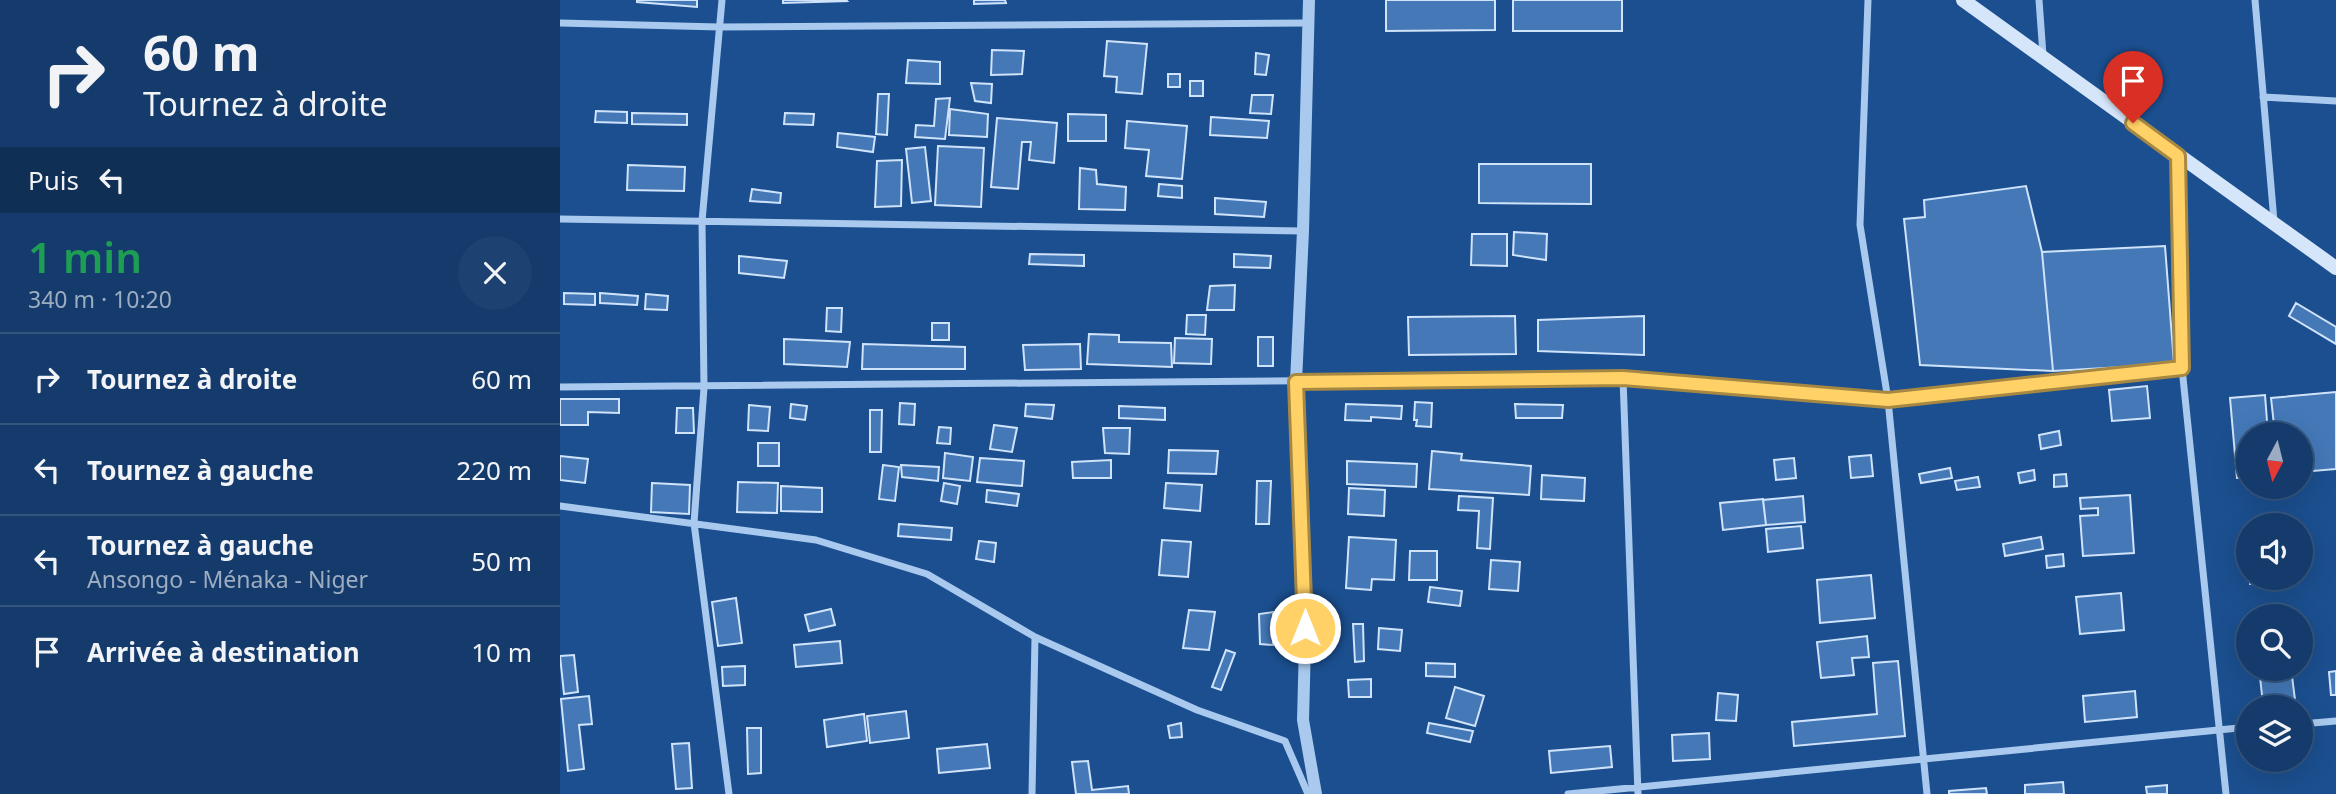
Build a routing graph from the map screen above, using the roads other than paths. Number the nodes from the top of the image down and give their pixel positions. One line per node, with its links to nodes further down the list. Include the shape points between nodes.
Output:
1 (722, 0): 9 (street)
2 (1309, 0): 8 (street)
3 (1868, 0): 24 (street, via 1860,225)
4 (1963, 0): 10 (main road)
5 (2039, 0): 10 (street)
6 (2255, 0): 11 (street)
7 (560, 23): 9 (street)
8 (1308, 23): 9 (street); 17 (street)
9 (719, 27): 15 (street)
10 (2043, 58): 13 (main road)
11 (2263, 97): 12 (street); 16 (street)
12 (2336, 101)
13 (2178, 156): 16 (main road); 19 (street)
14 (560, 219): 15 (street)
15 (702, 220): 17 (street); 23 (street)
16 (2274, 225): 18 (main road)
17 (1303, 231): 21 (street)
18 (2336, 268)
19 (2182, 368): 24 (street); 31 (street)
20 (1623, 378): 21 (street); 24 (street); 33 (street)
21 (1296, 382): 23 (street); 37 (street, via 1306,605 1303,720)
22 (560, 387): 23 (street)
23 (704, 388): 26 (street)
24 (1888, 400): 32 (street)
25 (560, 506): 26 (street)
26 (694, 523): 27 (street, via 816,540 927,574); 34 (street)
27 (1035, 637): 35 (street); 36 (street, via 1197,710 1285,741)
28 (2336, 721): 29 (street)
29 (2313, 723)
30 (2236, 728): 31 (street)
31 (2220, 729): 32 (street); 40 (street)
32 (1924, 759): 33 (street); 39 (street)
33 (1637, 790): 38 (street)
34 (729, 794)
35 (1032, 794)
36 (1308, 794)
37 (1315, 794)
38 (1568, 794)
39 (1927, 794)
40 (2226, 794)

